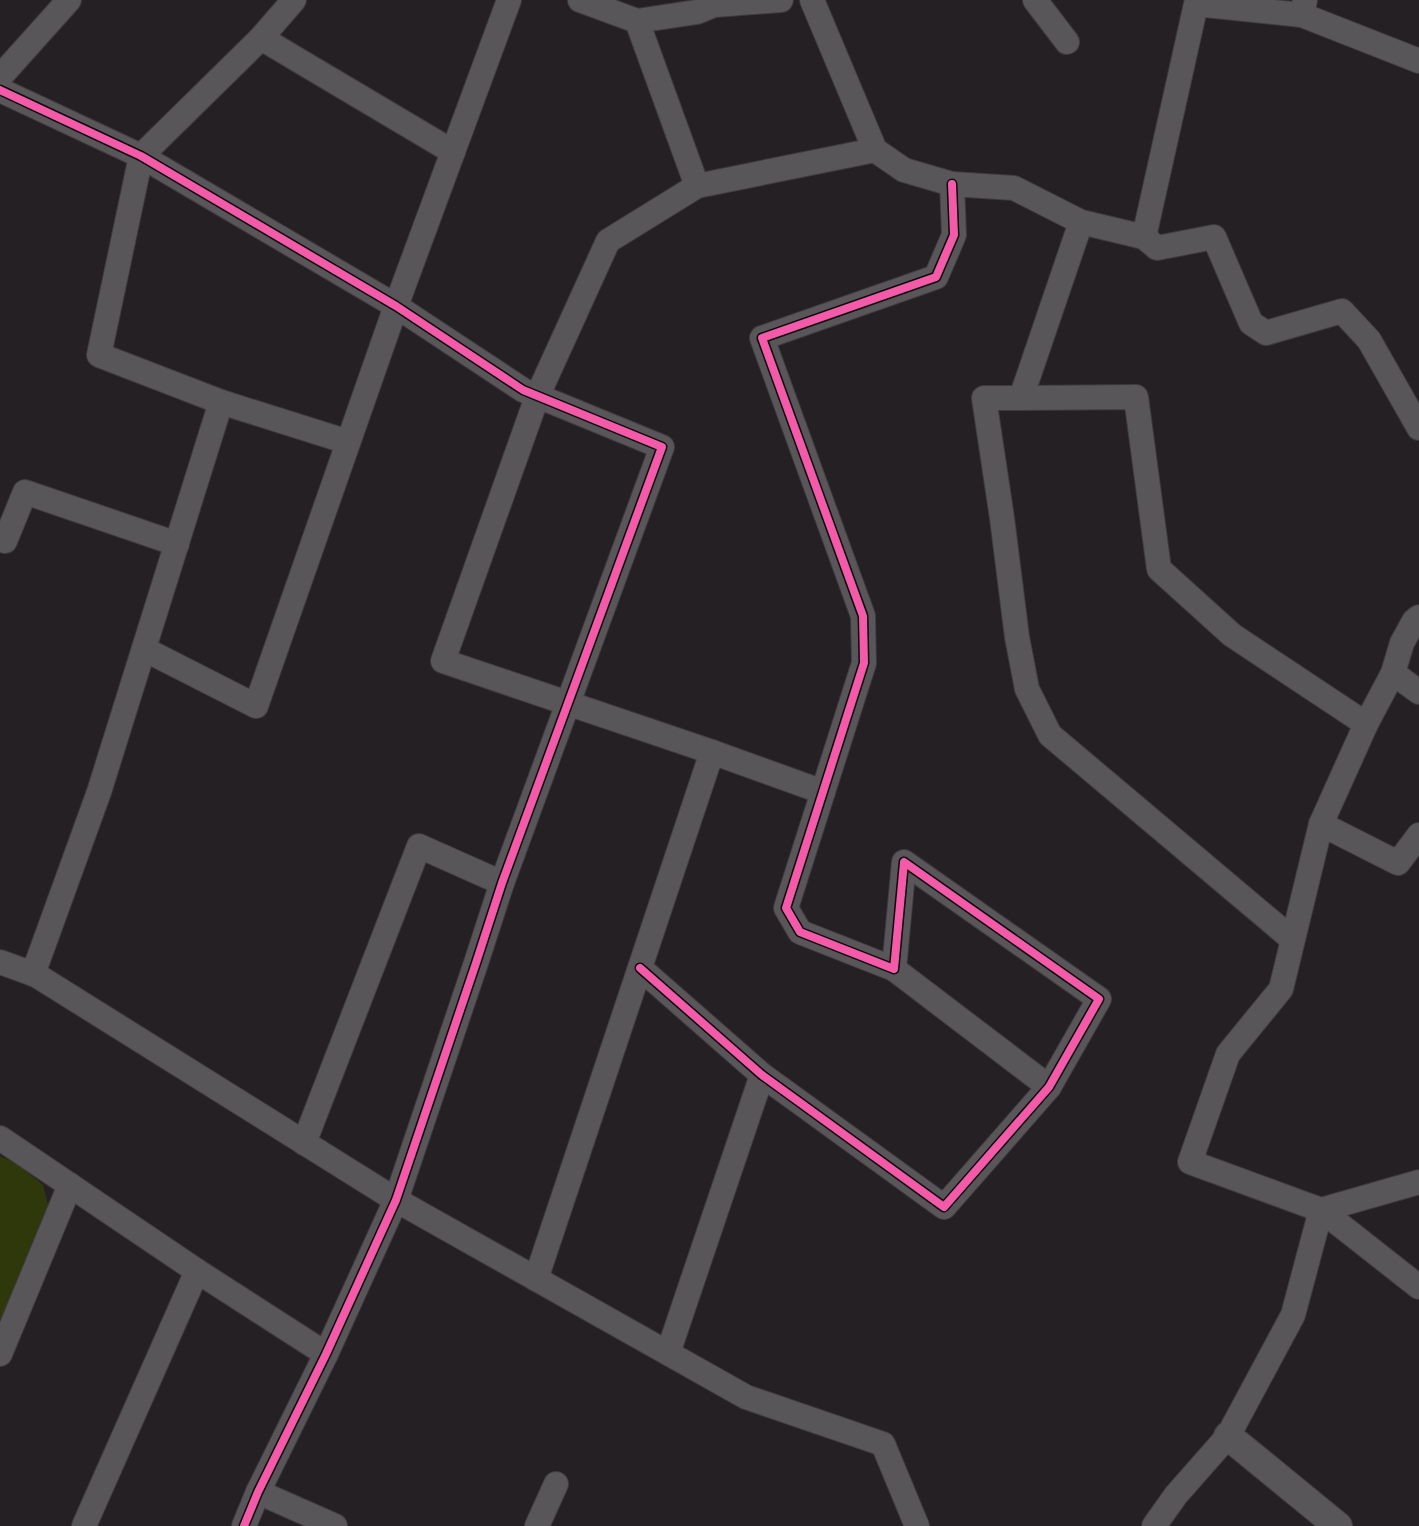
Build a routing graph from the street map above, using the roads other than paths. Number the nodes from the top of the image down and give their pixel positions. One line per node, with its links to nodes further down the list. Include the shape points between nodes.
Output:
1 (69, 0): 14 (street)
2 (294, 0): 11 (street)
3 (509, 0): 17 (street)
4 (580, 0): 10 (street)
5 (781, 0): 8 (street)
6 (812, 0): 16 (street)
7 (1035, 0): 12 (street)
8 (702, 6): 10 (street)
9 (1303, 8): 13 (street); 22 (street, via 1196,4)
10 (637, 21): 20 (street)
11 (261, 38): 17 (street); 18 (street)
12 (1067, 42)
13 (1419, 60)
14 (0, 77)
15 (0, 90): 18 (street)
16 (874, 150): 19 (street, via 904,170); 20 (street)
17 (453, 152): 23 (street)
18 (141, 156): 23 (street); 26 (street, via 98,356)
19 (952, 184): 21 (street, via 1014,188); 38 (street, via 954,235 936,277 762,338 863,616 864,663)
20 (697, 186): 24 (street, via 608,241)
21 (1080, 222): 22 (street); 25 (street)
22 (1144, 237): 27 (street, via 1157,248 1214,237 1251,324 1266,333 1342,311 1369,340)
23 (396, 306): 24 (street); 28 (street)
24 (538, 397): 35 (street, via 662,447); 35 (street, via 442,661)
25 (1021, 398): 36 (street, via 1136,397 1159,569 1232,635); 42 (street, via 984,398 1017,637 1028,689 1046,728 1050,735)
26 (221, 402): 28 (street); 30 (street)
27 (1419, 428)
28 (348, 442): 32 (street, via 256,706)
29 (0, 539): 30 (street, via 5,541 25,492)
30 (176, 544): 32 (street)
31 (1419, 617): 33 (street, via 1402,643)
32 (144, 649): 46 (street, via 100,792)
33 (1393, 673): 34 (street); 36 (street)
34 (1419, 692)
35 (567, 704): 37 (street); 41 (street)
36 (1366, 724): 39 (street)
37 (712, 752): 38 (street); 44 (street)
38 (823, 792): 45 (street, via 786,908 800,932)
39 (1321, 824): 40 (street, via 1398,864); 42 (street)
40 (1419, 835)
41 (502, 883): 50 (street, via 419,846); 53 (street)
42 (1292, 939): 54 (street, via 1281,989 1228,1054 1190,1162)
43 (0, 962): 46 (street)
44 (640, 968): 47 (street); 56 (street)
45 (894, 969): 48 (street); 48 (street, via 904,862 1099,999)
46 (33, 974): 50 (street)
47 (762, 1075): 48 (street, via 944,1206); 58 (street)
48 (1049, 1087)
49 (0, 1138): 52 (street)
50 (304, 1143): 53 (street)
51 (1419, 1182): 54 (street)
52 (70, 1185): 55 (street); 59 (street)
53 (396, 1200): 56 (street); 60 (street)
54 (1321, 1210): 57 (street); 61 (street, via 1294,1314)
55 (197, 1270): 60 (street); 65 (street)
56 (536, 1279): 58 (street)
57 (1419, 1287)
58 (668, 1353): 69 (street, via 746,1397 883,1444)
59 (0, 1354)
60 (326, 1354): 63 (street)
61 (1228, 1436): 64 (street); 70 (street, via 1176,1494)
62 (556, 1484): 68 (street)
63 (258, 1492): 66 (street); 67 (street)
64 (1335, 1525)
65 (84, 1526)
66 (244, 1526)
67 (335, 1526)
68 (538, 1526)
69 (917, 1526)
70 (1154, 1526)

